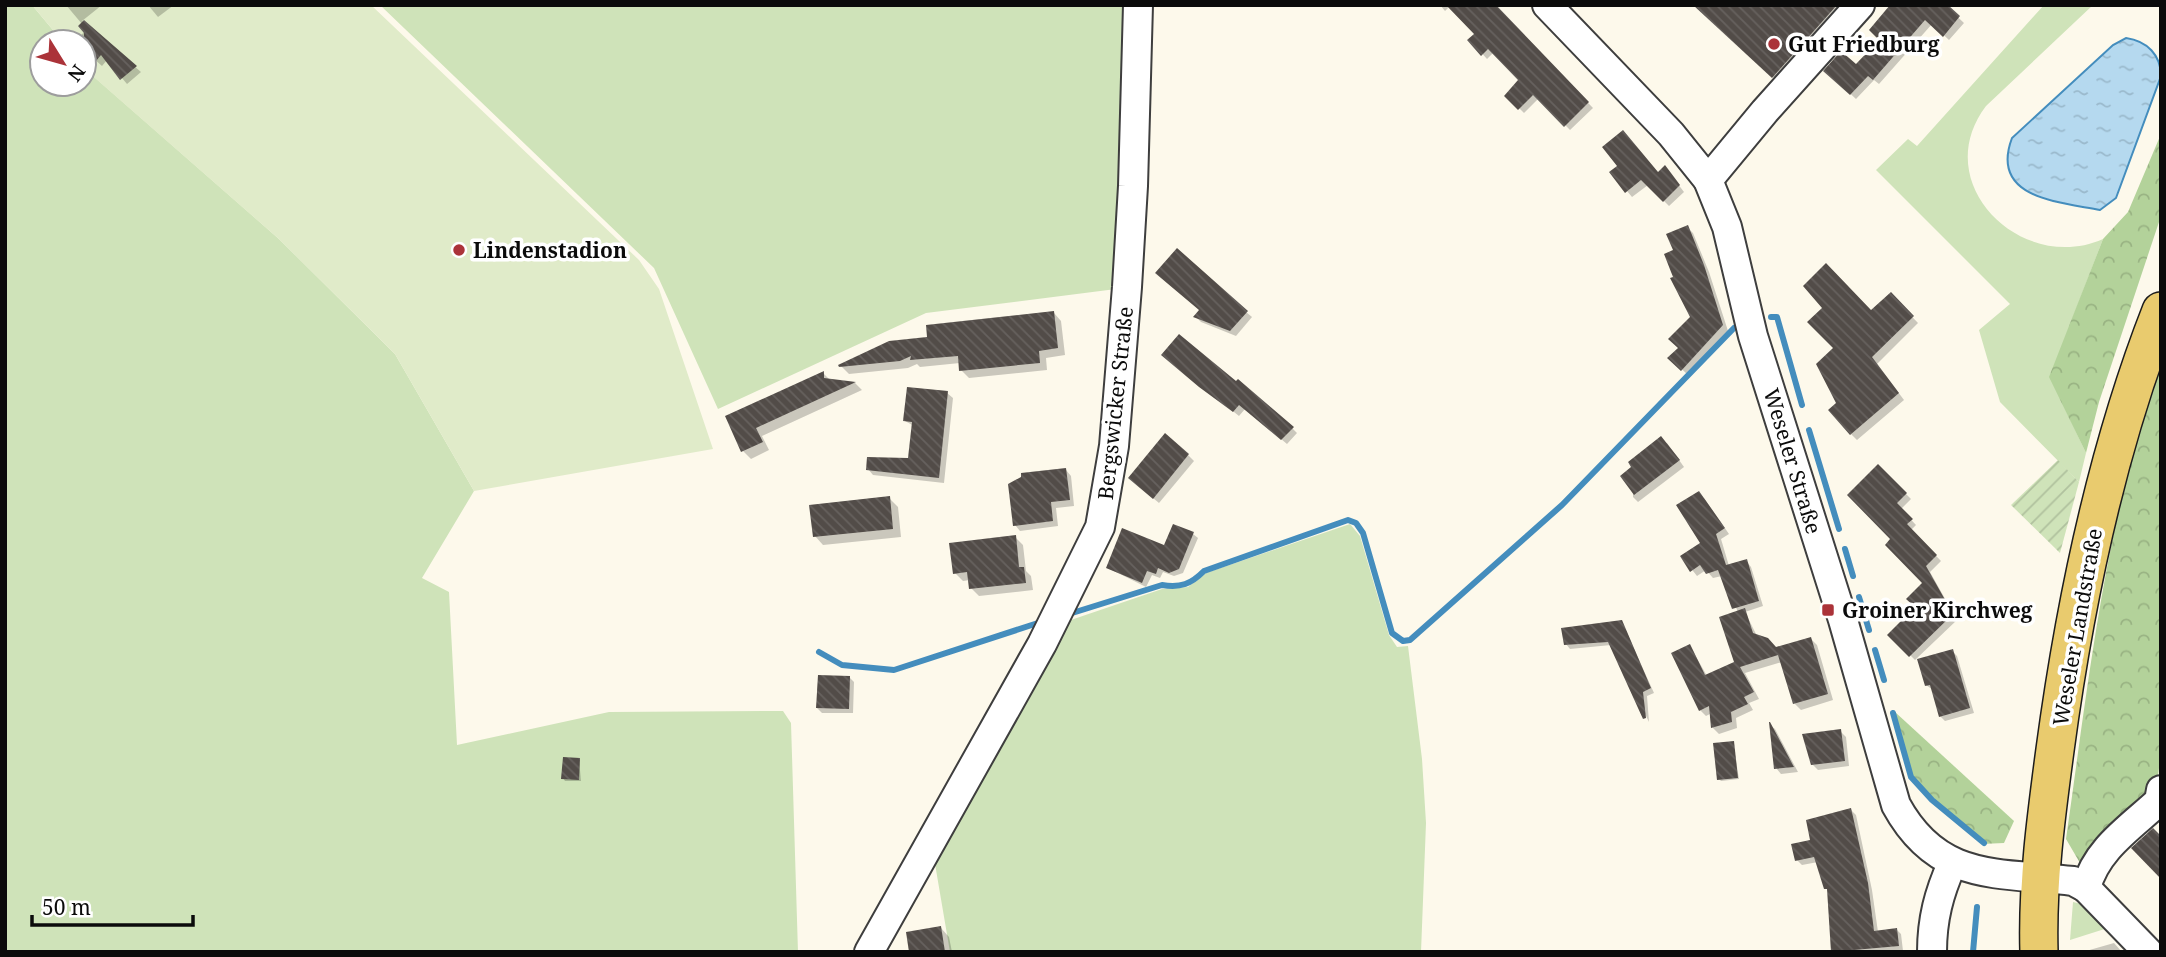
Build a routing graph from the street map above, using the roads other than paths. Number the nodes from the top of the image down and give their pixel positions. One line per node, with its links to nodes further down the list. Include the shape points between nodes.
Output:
1 (1138, 5): 10 (street, Bergswicker Straße, via 1126,300 1114,446 1100,527 1042,644)
2 (1547, 5): 4 (street, Weseler Straße, via 1671,134)
3 (1860, 5): 4 (street)
4 (1708, 180): 7 (street, Weseler Straße, via 1727,227 1753,336 1896,805 1918,838)
5 (2161, 311): 8 (main road, Weseler Landstraße, via 2105,483 2079,598)
6 (2161, 790): 9 (street, via 2159,801 2100,855)
7 (1952, 863): 8 (street, Weseler Straße, via 1979,873); 11 (street, via 1939,893)
8 (2041, 877): 9 (street, via 2073,881); 12 (main road, Weseler Landstraße)
9 (2086, 888): 13 (street)
10 (869, 952)
11 (1932, 952)
12 (2039, 952)
13 (2148, 952)

